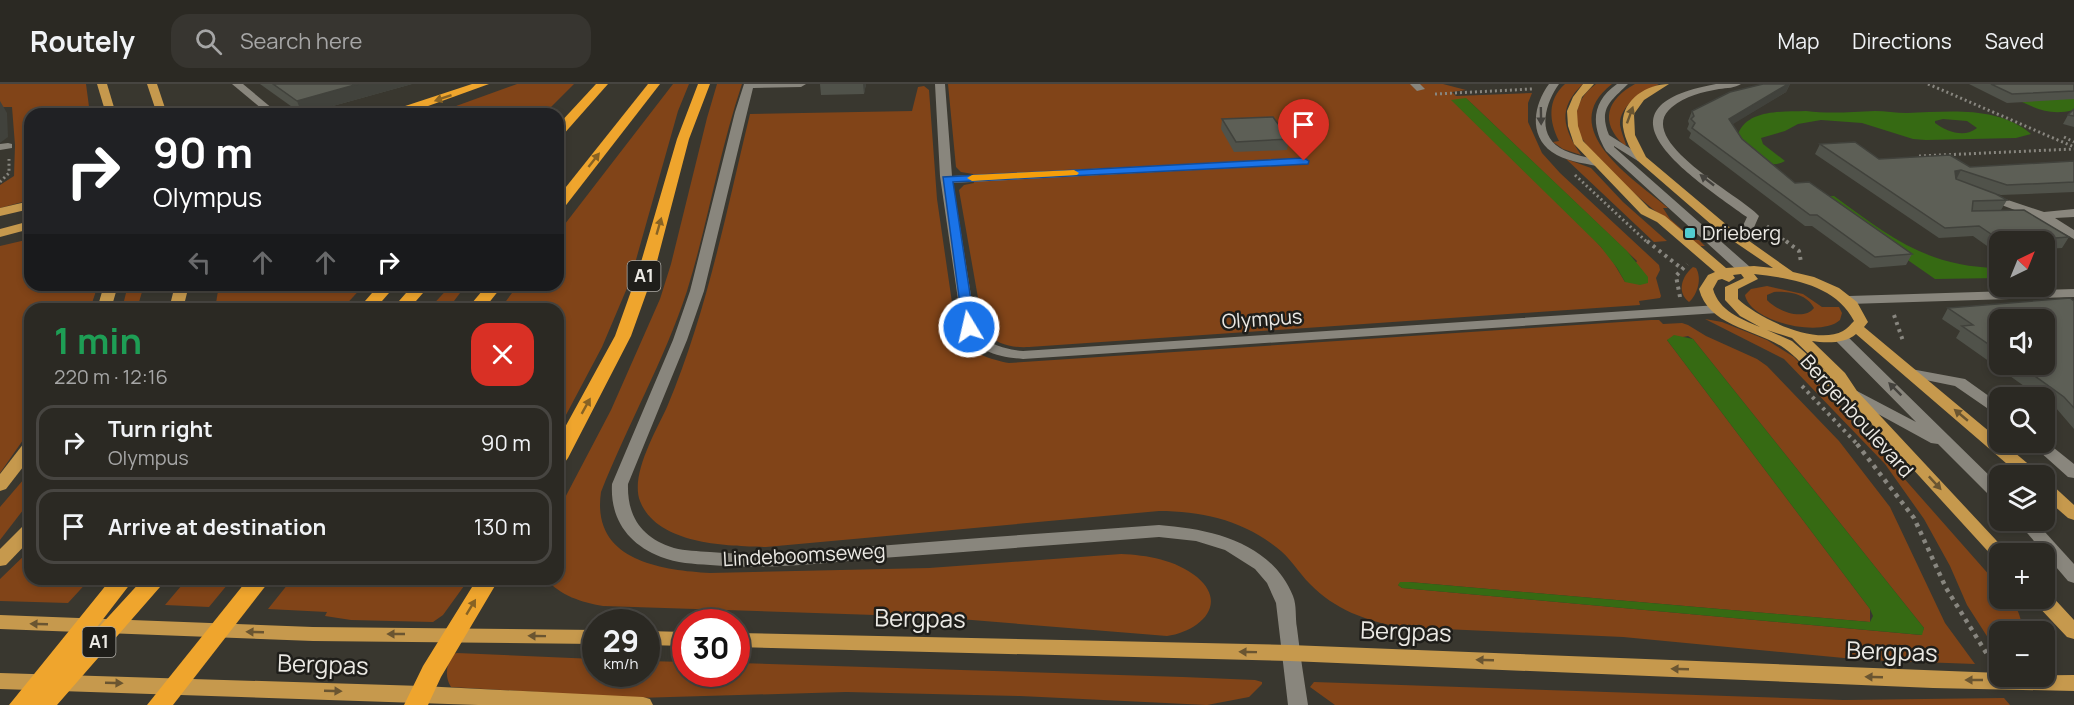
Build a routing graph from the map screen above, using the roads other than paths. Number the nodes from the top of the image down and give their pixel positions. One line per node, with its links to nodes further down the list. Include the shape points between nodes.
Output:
1 (102, 84): 16 (main road)
2 (152, 84): 17 (main road)
3 (237, 84): 18 (street)
4 (483, 84): 19 (highway, one-way to 19)
5 (602, 84): 20 (highway)
6 (654, 84): 27 (highway, one-way to 6)
7 (704, 84): 58 (highway, A1, one-way to 7, via 623,336 647,269 683,139)
8 (749, 84): 9 (street); 82 (street, Lindeboomseweg, via 697,291 620,484 618,497 626,523 639,536 675,555 729,561 1159,531 1207,536 1246,553 1265,569 1283,596)
9 (801, 84)
10 (940, 84): 25 (street, Olympus)
11 (1589, 84): 24 (main road, via 1574,101 1571,120 1578,142)
12 (1623, 84): 21 (street, via 1614,89 1602,106)
13 (1664, 84): 22 (main road, one-way to 13, via 1629,137 1627,117 1647,92)
14 (1736, 84): 36 (street, one-way to 14, via 1754,216 1663,142 1658,123 1674,100 1708,88)
15 (1552, 86): 24 (street, one-way to 24, via 1540,107 1540,118 1553,149)
16 (109, 108)
17 (160, 108)
18 (267, 108)
19 (412, 108)
20 (564, 126)
21 (1601, 134): 22 (street); 39 (street, via 1623,162)
22 (1642, 159): 36 (main road)
23 (1304, 161): 25 (street)
24 (1598, 164): 38 (main road, via 1645,211 1647,219)
25 (947, 180): 49 (street, Olympus, via 969,327 979,342 998,352)
26 (1977, 193): 32 (street)
27 (564, 198)
28 (24, 206): 29 (main road)
29 (0, 212)
30 (2074, 213): 32 (street)
31 (2008, 216): 32 (street)
32 (2043, 216): 35 (street)
33 (24, 227): 34 (main road)
34 (0, 233)
35 (2074, 234)
36 (1742, 242): 37 (main road)
37 (1789, 274): 39 (main road); 45 (main road, via 1826,286)
38 (1719, 275): 39 (main road); 40 (main road); 49 (main road, via 1706,287)
39 (1748, 275): 40 (main road); 45 (main road)
40 (1736, 283): 50 (main road, via 1728,295)
41 (382, 291): 46 (highway)
42 (416, 291): 47 (highway)
43 (490, 291): 48 (highway)
44 (2074, 293): 45 (street)
45 (1849, 300): 51 (main road, via 1860,313)
46 (372, 303)
47 (406, 303)
48 (481, 303)
49 (1718, 309): 50 (main road); 55 (main road, Bergenboulevard, via 1741,324 1786,343 1826,378)
50 (1738, 310): 52 (main road, via 1763,325)
51 (1858, 329): 53 (main road); 54 (main road)
52 (1796, 334): 53 (main road); 55 (main road, Bergenboulevard, via 1840,376)
53 (1840, 337): 57 (street, Bergenboulevard, one-way to 53)
54 (1911, 373): 56 (street, via 1960,382); 61 (main road, one-way to 54)
55 (1852, 394): 57 (street, Bergenboulevard); 69 (main road, Bergenboulevard, one-way to 69)
56 (1989, 404)
57 (1951, 446): 64 (street, Bergenboulevard)
58 (564, 447)
59 (2051, 453): 62 (street)
60 (24, 455): 63 (main road)
61 (2019, 465)
62 (2074, 472)
63 (0, 485)
64 (1989, 485)
65 (2055, 497): 66 (main road)
66 (2074, 514)
67 (2034, 531): 71 (street)
68 (24, 535): 70 (main road)
69 (1990, 543)
70 (0, 560)
71 (2074, 576)
72 (118, 585): 86 (highway, A1)
73 (151, 585): 87 (highway, A1)
74 (255, 585): 88 (highway)
75 (484, 585): 79 (highway, one-way to 75)
76 (2052, 609): 78 (main road)
77 (0, 622): 79 (main road, Bergpas, one-way to 77, via 313,634)
78 (2074, 632)
79 (455, 635): 80 (main road, Bergpas, one-way to 79); 85 (highway)
80 (582, 637)
81 (750, 640): 82 (main road, Bergpas, one-way to 81)
82 (1290, 653): 84 (main road, Bergpas, one-way to 82); 90 (street, Lindeboomseweg)
83 (0, 681): 85 (main road, Bergpas, one-way to 85, via 274,688)
84 (2074, 683)
85 (419, 699): 89 (main road, Bergpas)
86 (21, 705)
87 (42, 705)
88 (159, 705)
89 (643, 705)
90 (1298, 705)

